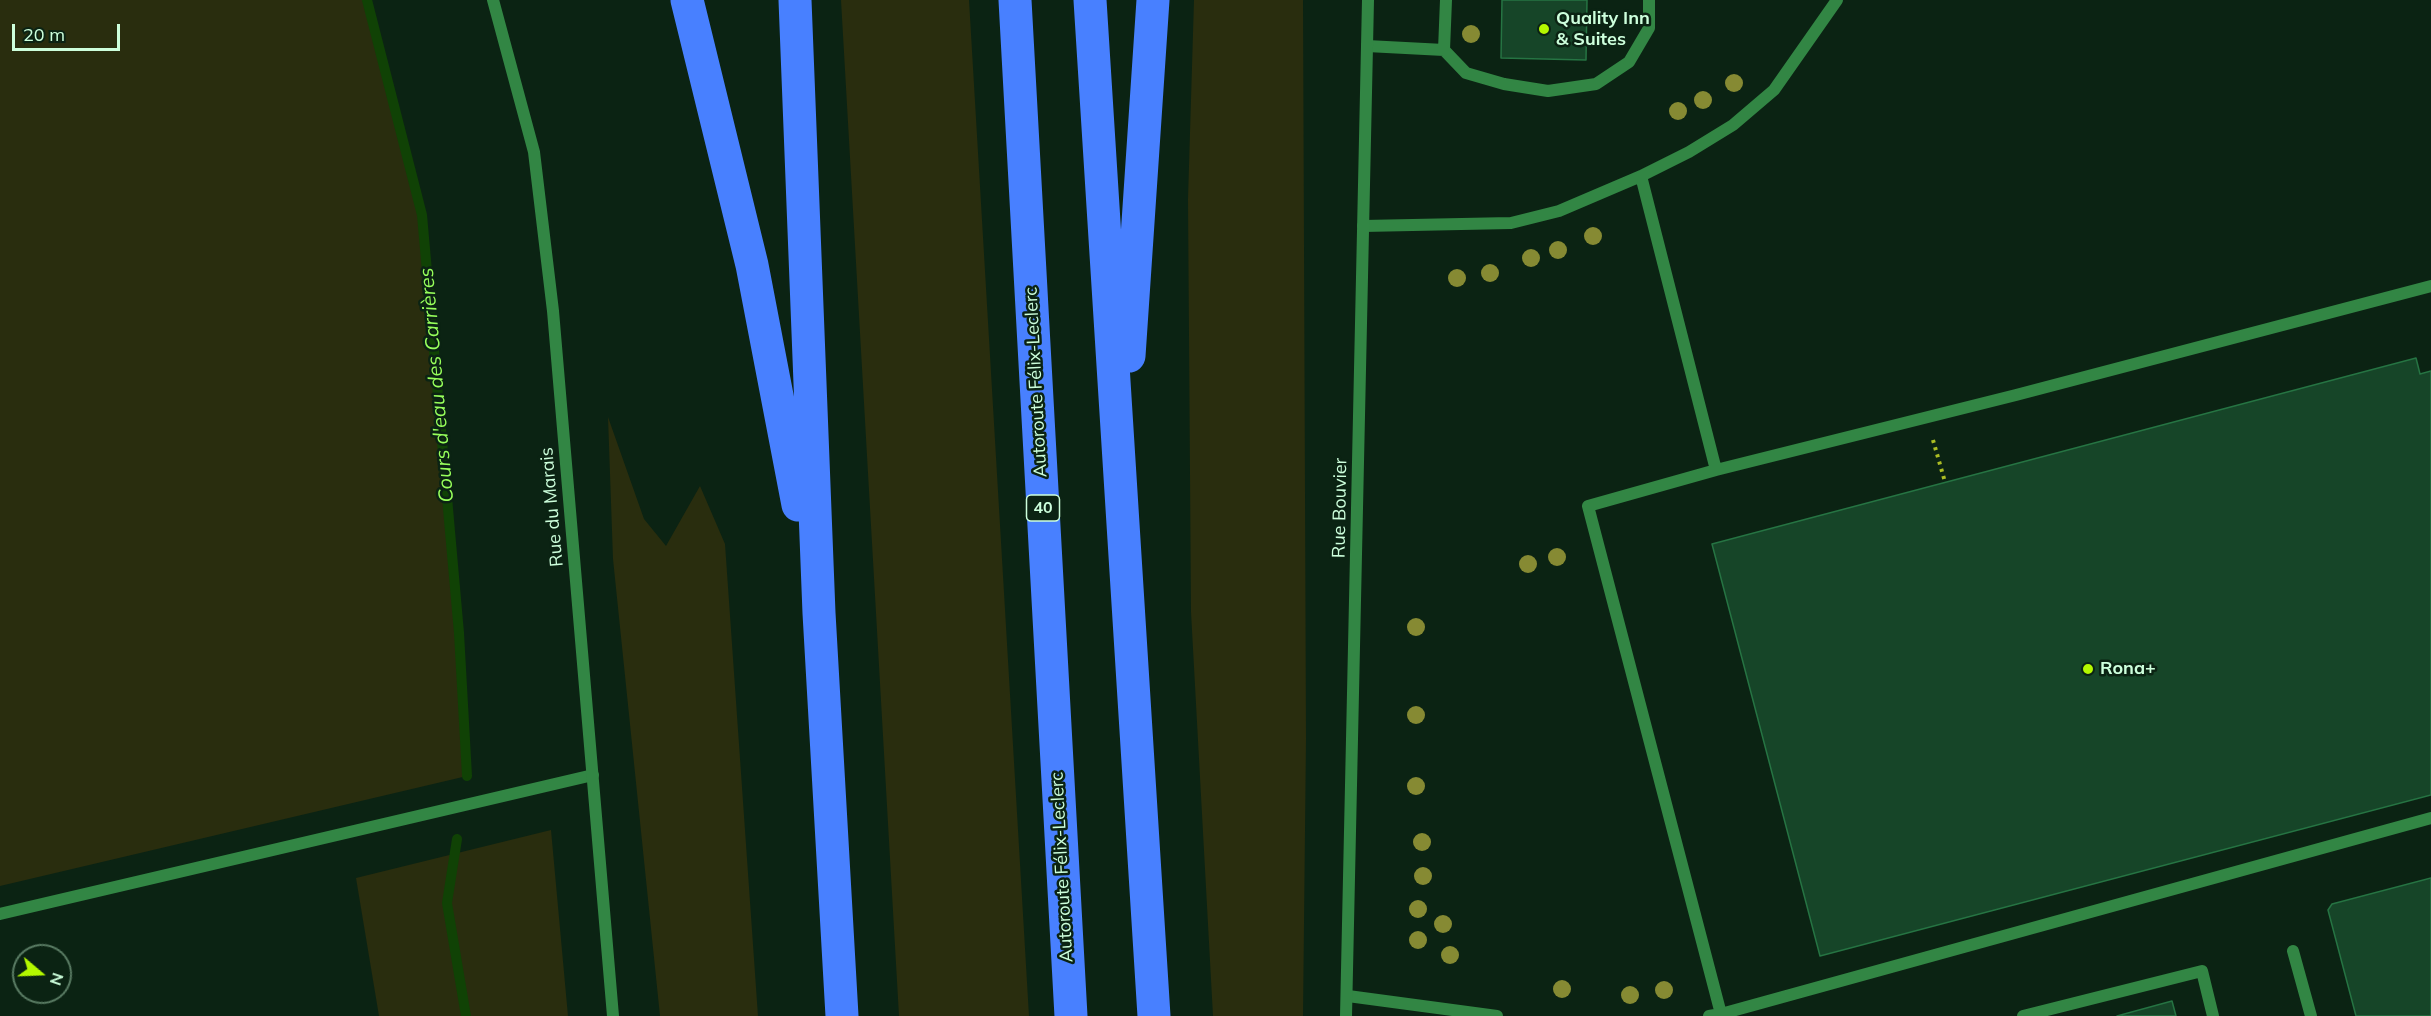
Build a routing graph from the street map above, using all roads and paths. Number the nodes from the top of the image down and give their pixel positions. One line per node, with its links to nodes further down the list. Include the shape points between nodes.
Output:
1 (493, 0): 21 (street, Rue du Marais, via 535,163 553,311)
2 (687, 0): 20 (highway, via 752,265)
3 (795, 0): 20 (highway)
4 (1015, 0): 29 (highway, Autoroute Félix-Leclerc / 40)
5 (1090, 0): 19 (highway)
6 (1153, 0): 19 (highway)
7 (1368, 0): 11 (street, Rue Bouvier)
8 (1446, 0): 12 (street)
9 (1649, 0): 12 (street, via 1649,28 1629,62 1596,84 1548,91 1504,84 1466,73)
10 (1837, 0): 13 (street, via 1774,90 1733,125)
11 (1367, 46): 12 (street); 14 (street, Rue Bouvier)
12 (1444, 50)
13 (1641, 176): 14 (street, via 1559,211 1511,223); 17 (street)
14 (1363, 226): 25 (street, Rue Bouvier)
15 (2431, 286): 16 (street)
16 (1911, 421): 17 (street); 18 (path, via 1929,427)
17 (1716, 470): 26 (street, via 1588,506)
18 (1945, 482)
19 (1120, 489): 30 (highway)
20 (819, 613): 28 (highway)
21 (593, 775): 23 (street); 27 (street, Rue du Marais)
22 (2431, 818): 26 (street)
23 (0, 914)
24 (2294, 951): 35 (street)
25 (1348, 996): 31 (street, Rue Bouvier); 32 (street)
26 (1715, 1015)
27 (613, 1016)
28 (842, 1016)
29 (1071, 1016)
30 (1154, 1016)
31 (1346, 1016)
32 (1497, 1016)
33 (2023, 1016): 34 (street, via 2202,971)
34 (2213, 1016)
35 (2311, 1016)

